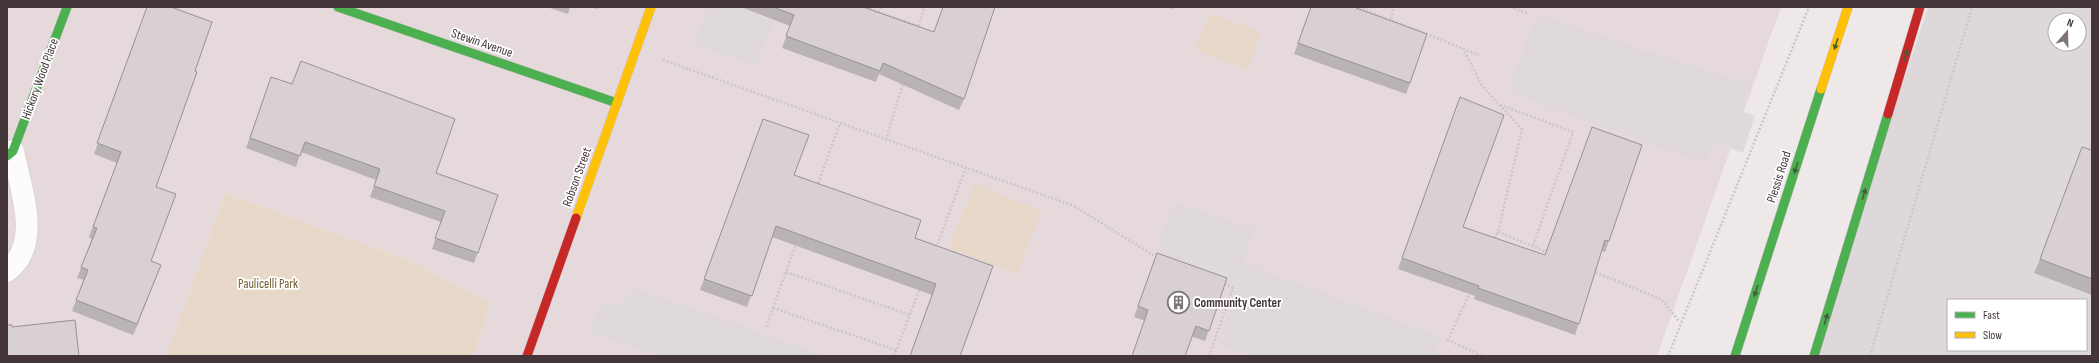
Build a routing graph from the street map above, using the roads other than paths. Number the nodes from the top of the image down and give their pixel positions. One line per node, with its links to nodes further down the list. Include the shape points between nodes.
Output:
1 (67, 7): 7 (street, Hickory Wood Place)
2 (338, 7): 6 (street, Stewin Avenue)
3 (651, 7): 6 (street, Robson Street)
4 (1848, 7): 10 (street, Plessis Road, one-way to 10)
5 (1920, 7): 11 (street, one-way to 5)
6 (617, 103): 9 (street, Robson Street)
7 (10, 154): 8 (street, Hickory Wood Place, via 28,219 26,242 18,258)
8 (7, 271)
9 (527, 356)
10 (1735, 356)
11 (1814, 356)

